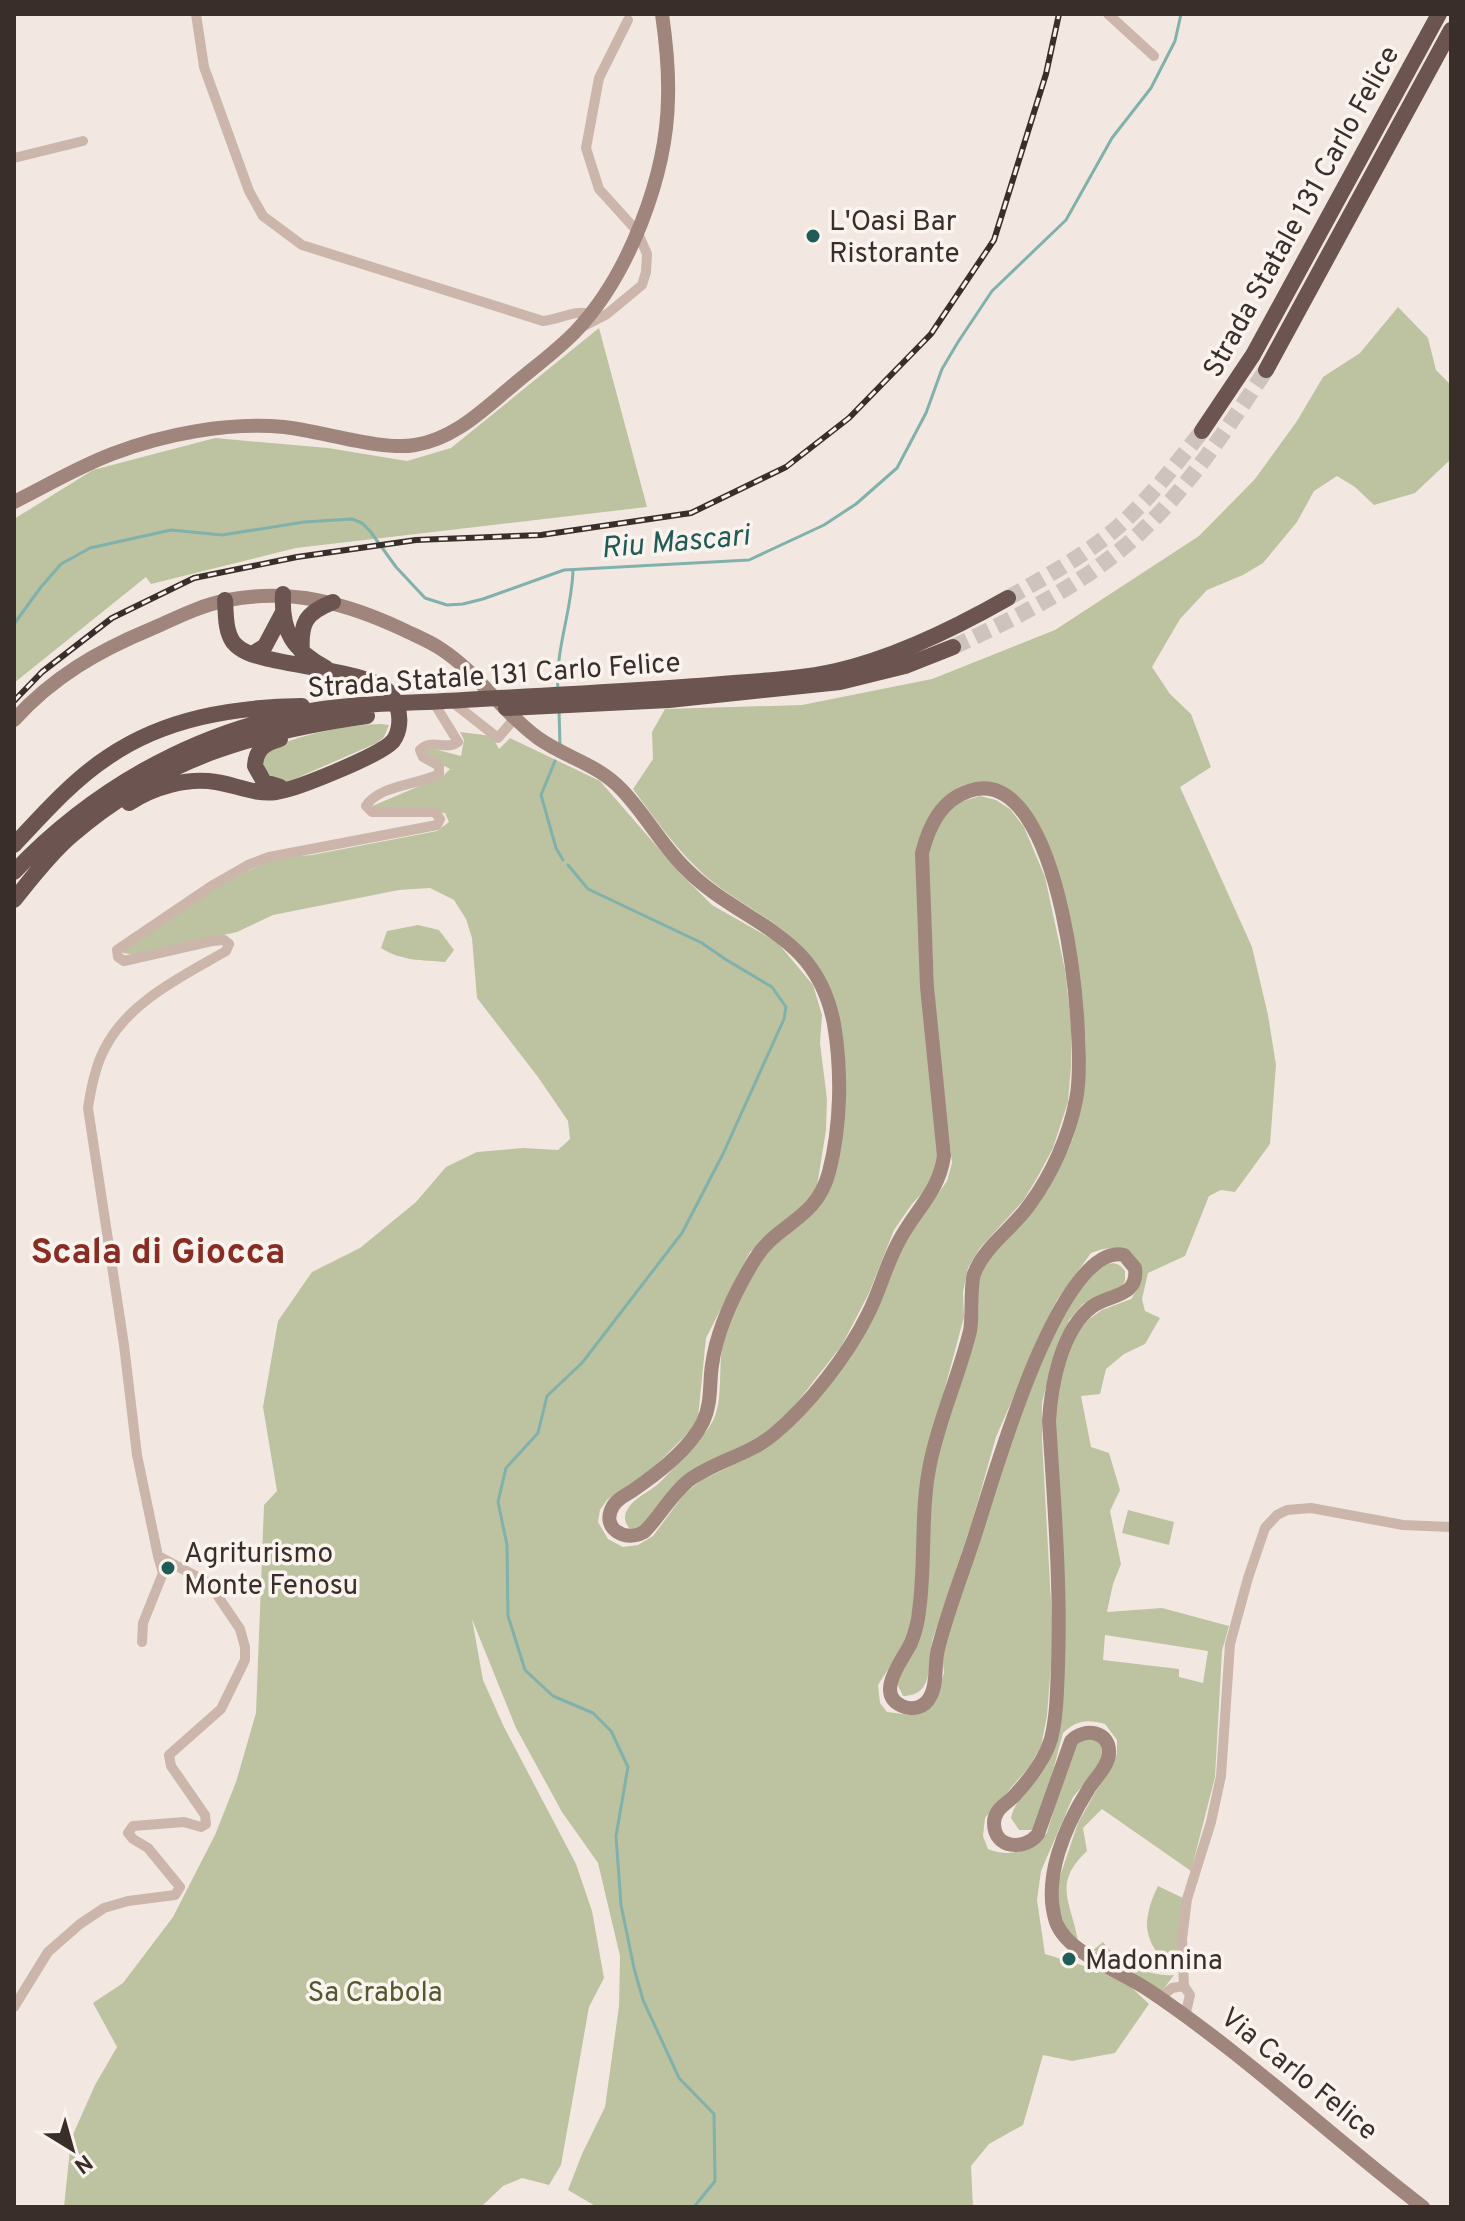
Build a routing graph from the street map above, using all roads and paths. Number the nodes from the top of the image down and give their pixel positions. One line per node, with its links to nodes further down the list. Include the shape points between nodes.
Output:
1 (196, 14): 11 (street, via 204,67 249,191 263,216 284,233 302,245 543,321 580,311)
2 (662, 14): 10 (main road, via 668,100 660,157)
3 (1108, 14): 7 (street)
4 (1439, 14): 14 (highway, Strada Statale 131 Carlo Felice, via 1253,355)
5 (628, 20): 10 (street, via 599,78 586,148 599,189)
6 (1451, 30): 13 (highway, Strada Statale 131 Carlo Felice)
7 (1154, 56)
8 (83, 141): 9 (street)
9 (14, 158)
10 (637, 231): 11 (main road); 12 (street, via 647,254 642,285)
11 (590, 314): 12 (main road)
12 (577, 330): 15 (main road, via 460,428 434,440 390,446 315,430 223,427 112,454)
13 (1266, 370)
14 (1202, 431)
15 (14, 502)
16 (283, 594): 18 (main road); 19 (main road); 20 (highway)
17 (1008, 598): 25 (highway, Strada Statale 131 Carlo Felice, via 922,642 837,671)
18 (225, 600): 23 (highway, via 232,640); 28 (main road, via 84,660)
19 (333, 602): 22 (highway, via 306,620); 27 (main road, via 436,645 465,665)
20 (282, 614): 22 (highway); 23 (highway, via 265,646)
21 (953, 647): 25 (highway, Strada Statale 131 Carlo Felice, via 840,682)
22 (302, 653): 24 (highway)
23 (252, 654): 24 (highway)
24 (338, 674): 29 (highway, via 383,686 396,701 400,714 393,741 375,754)
25 (669, 694): 26 (highway, Strada Statale 131 Carlo Felice)
26 (372, 710): 29 (highway, via 264,745 256,756 257,772 269,785); 30 (highway, via 268,707 192,718 108,757); 32 (highway, Strada Statale 131 Carlo Felice, via 245,739 174,767 140,784); 34 (highway, Strada Statale 131 Carlo Felice, via 300,713 171,755 92,802)
27 (514, 719): 37 (street, via 498,738 446,698 437,699 437,710 458,742 429,744 420,750 439,766 439,774 370,800 366,808 435,812 438,824 248,865 117,950 124,961 212,941 225,940 229,946 128,1017 105,1047 88,1108 137,1455); 40 (main road, Via Carlo Felice, via 539,740 600,769 684,867 712,892 779,934 808,963 825,992 834,1025 839,1083 828,1175 804,1216 757,1255 726,1315 702,1425 655,1475 613,1505 611,1524 623,1536 642,1534 688,1481 748,1452 806,1401 850,1345 898,1243 942,1175 922,853 939,813 956,796 975,788 998,790 1019,807 1047,856 1061,900 1080,1034 1077,1099 1064,1144 1029,1206 986,1253 972,1277 970,1328 929,1467 919,1614 890,1687 894,1700 907,1708 922,1706 932,1695 937,1651 1009,1425 1048,1331 1076,1285 1099,1260 1111,1253 1127,1257 1136,1270 1133,1285 1082,1317 1067,1341 1051,1389 1059,1632 1056,1714 1040,1763 999,1809 994,1824 999,1838 1012,1846 1033,1840 1071,1741 1088,1732 1105,1740 1109,1757 1075,1810 1051,1901 1066,1940)
28 (14, 720)
29 (289, 789): 32 (highway, via 260,792 214,781 174,785 141,795)
30 (51, 805): 31 (highway); 33 (highway)
31 (14, 823)
32 (69, 837): 35 (highway, Strada Statale 131 Carlo Felice)
33 (14, 845)
34 (14, 872)
35 (14, 900)
36 (1451, 1527): 39 (street, via 1403,1525 1311,1508 1287,1510 1265,1528 1230,1644 1221,1776 1187,1899)
37 (158, 1556): 38 (street, via 163,1573 143,1623); 41 (street, via 209,1583 240,1629 245,1647 245,1660 221,1709 169,1755 206,1824 133,1826 128,1833 148,1848 180,1887 175,1895 116,1904 80,1924 48,1952)
38 (142, 1642)
39 (1184, 1986): 40 (street); 42 (street, via 1190,1995)
40 (1160, 1998): 42 (main road, Via Carlo Felice)
41 (14, 2007)
42 (1185, 2016): 43 (main road, Via Carlo Felice, via 1267,2076)
43 (1423, 2207)

